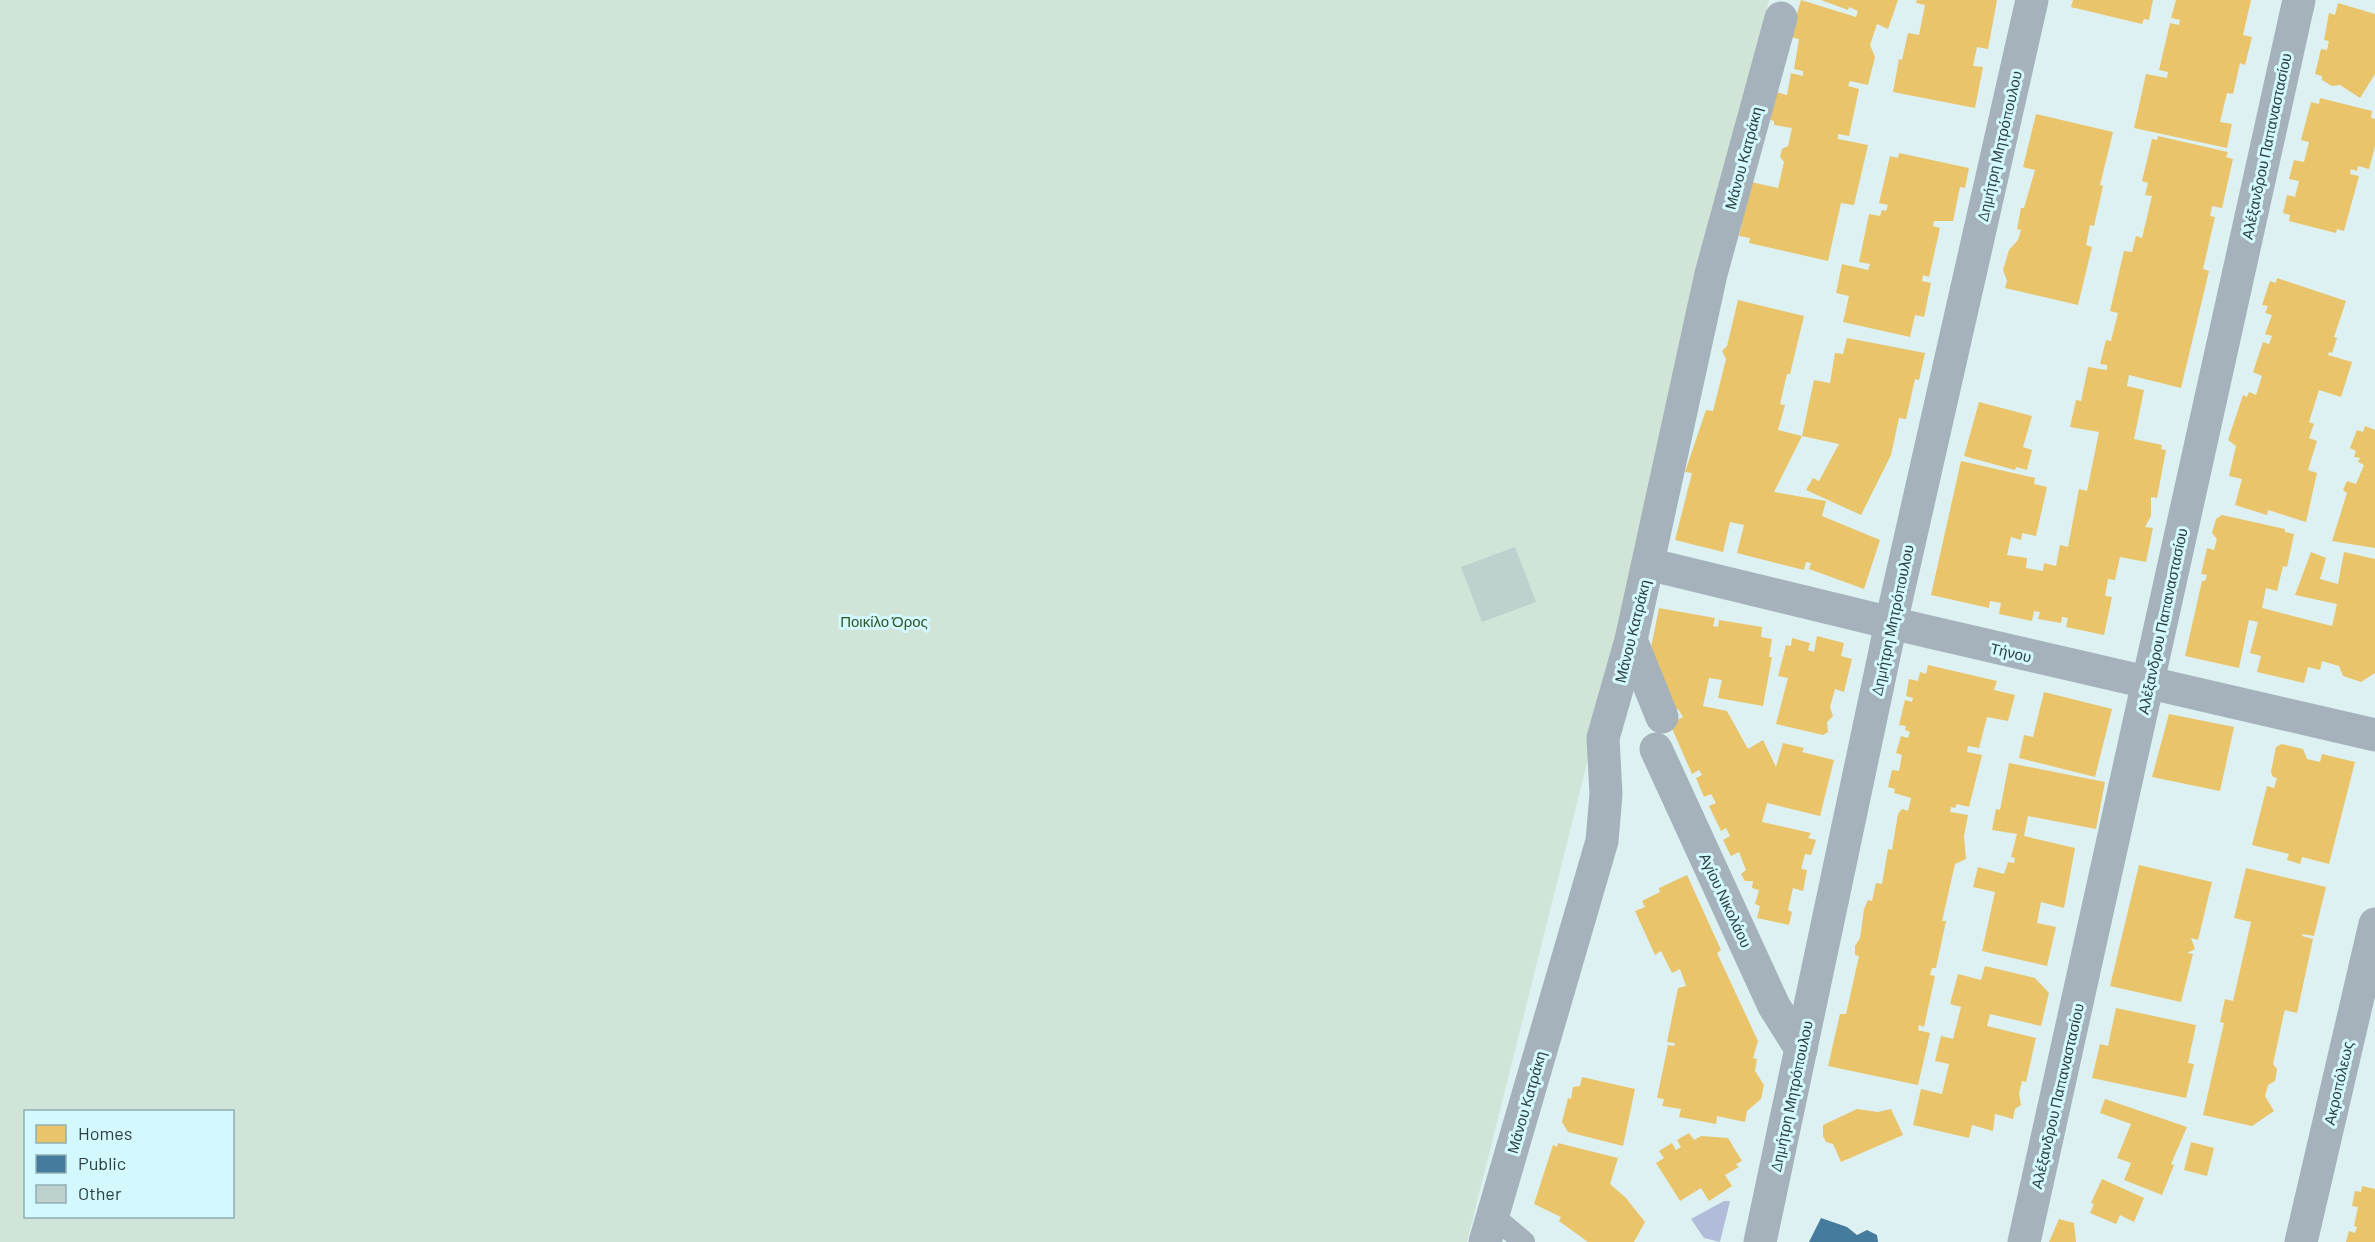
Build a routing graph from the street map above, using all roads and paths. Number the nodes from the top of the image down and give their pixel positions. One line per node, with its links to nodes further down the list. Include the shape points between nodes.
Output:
1 (2032, 0): 5 (street, Δημήτρη Μητρόπουλου)
2 (2299, 0): 7 (street, Αλέξανδρου Παπαναστασίου)
3 (1781, 18): 4 (street, Μάνου Κατράκη, via 1711,274)
4 (1648, 564): 5 (street, Τήνου); 6 (street, Μάνου Κατράκη)
5 (1891, 624): 7 (street, Τήνου); 12 (street, Δημήτρη Μητρόπουλου)
6 (1631, 640): 8 (street); 13 (street, Μάνου Κατράκη, via 1603,738 1606,794 1602,841)
7 (2148, 684): 9 (street, Τήνου); 16 (street, Αλέξανδρου Παπαναστασίου)
8 (1662, 717)
9 (2375, 735)
10 (1656, 749): 12 (street, Αγίου Νικολάου, via 1774,1006)
11 (2375, 924): 17 (street, Ακροπόλεως)
12 (1801, 1049): 15 (street, Δημήτρη Μητρόπουλου)
13 (1489, 1228): 14 (lane)
14 (1524, 1242)
15 (1760, 1242)
16 (2024, 1242)
17 (2301, 1242)

